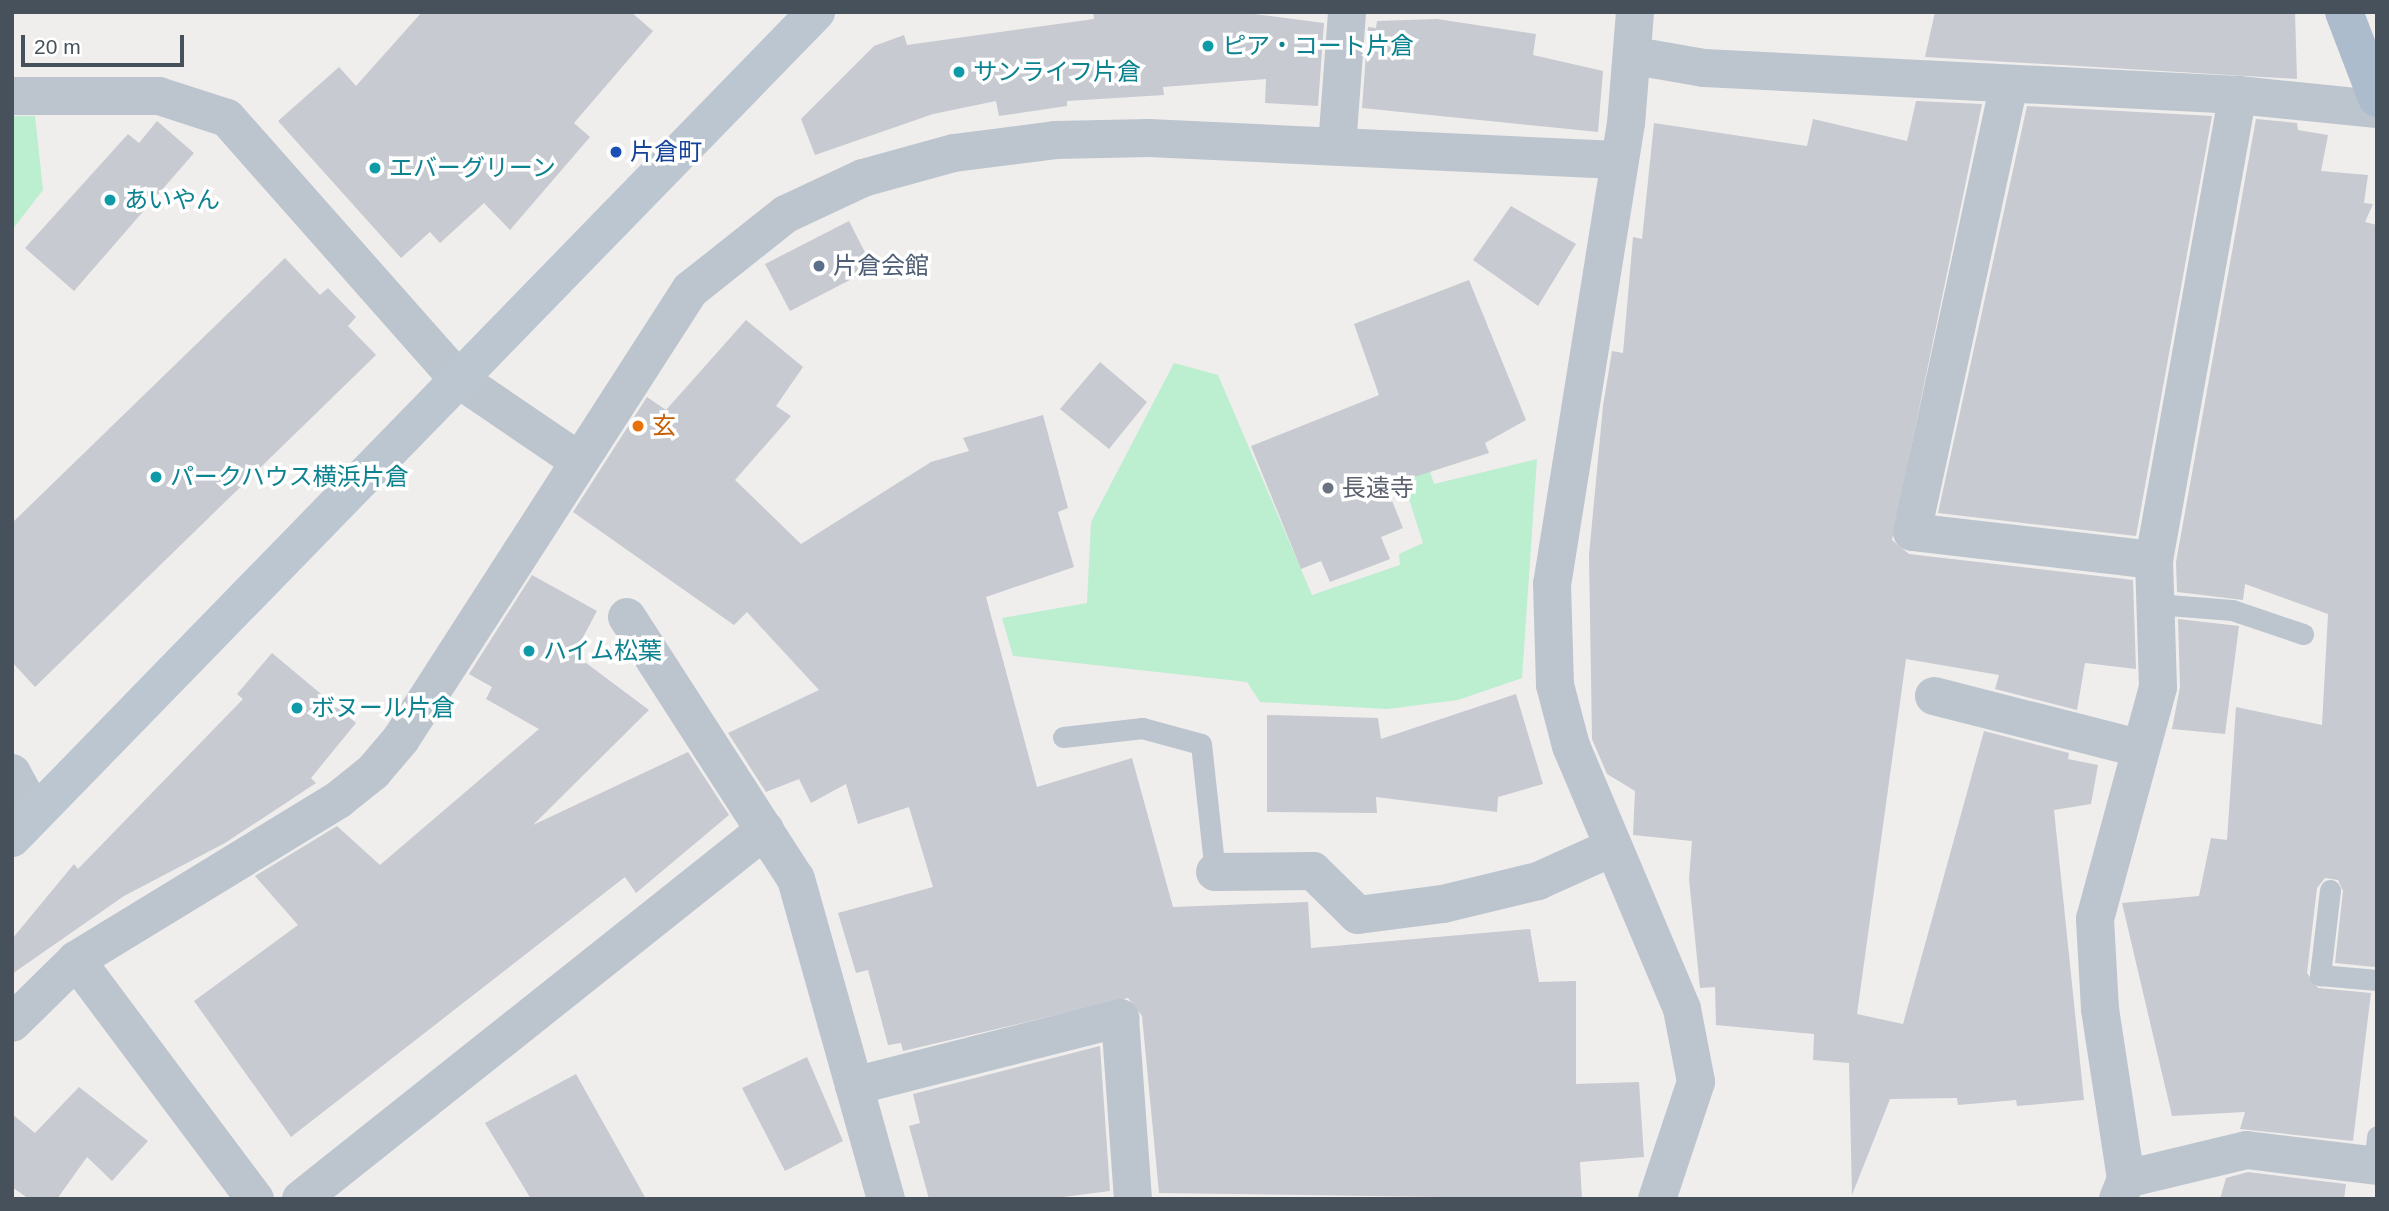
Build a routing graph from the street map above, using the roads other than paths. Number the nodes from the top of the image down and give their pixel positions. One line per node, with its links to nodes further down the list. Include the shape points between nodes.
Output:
1 (816, 12): 13 (street)
2 (1347, 12): 11 (street)
3 (1634, 12): 5 (street)
4 (2344, 12): 9 (main road)
5 (1635, 56): 6 (street, via 1704,68); 12 (street)
6 (2009, 83): 7 (street); 15 (street, via 1912,532)
7 (2238, 95): 10 (street); 15 (street)
8 (12, 96): 13 (street, via 159,96 227,118)
9 (2377, 98)
10 (2377, 109)
11 (1337, 146): 12 (street); 14 (street, via 1055,140 954,153 863,178 786,214 690,290)
12 (1617, 160): 25 (street, via 1552,584 1555,685)
13 (457, 378): 14 (street); 23 (street)
14 (576, 459): 28 (street, via 401,739 373,772 338,800)
15 (2154, 560): 16 (street)
16 (2156, 604): 18 (lane, via 2232,610); 21 (street, via 2158,687)
17 (627, 617): 24 (street)
18 (2303, 634)
19 (1934, 696): 21 (street)
20 (1063, 737): 26 (lane, via 1142,728 1201,744)
21 (2138, 748): 33 (street, via 2095,919 2100,1009)
22 (12, 773): 23 (street)
23 (23, 825)
24 (765, 830): 31 (street, via 796,880); 35 (street)
25 (1611, 848): 26 (street, via 1538,881 1443,904 1358,915 1313,872); 38 (street, via 1682,1009 1696,1082)
26 (1215, 872)
27 (2330, 890): 29 (lane, via 2320,975)
28 (76, 960): 30 (street); 34 (street)
29 (2377, 980)
30 (12, 1023)
31 (854, 1086): 36 (street); 37 (street, via 1120,1018)
32 (2376, 1156): 33 (street, via 2247,1150)
33 (2122, 1189)
34 (255, 1199)
35 (301, 1199)
36 (886, 1199)
37 (1133, 1199)
38 (1657, 1199)

